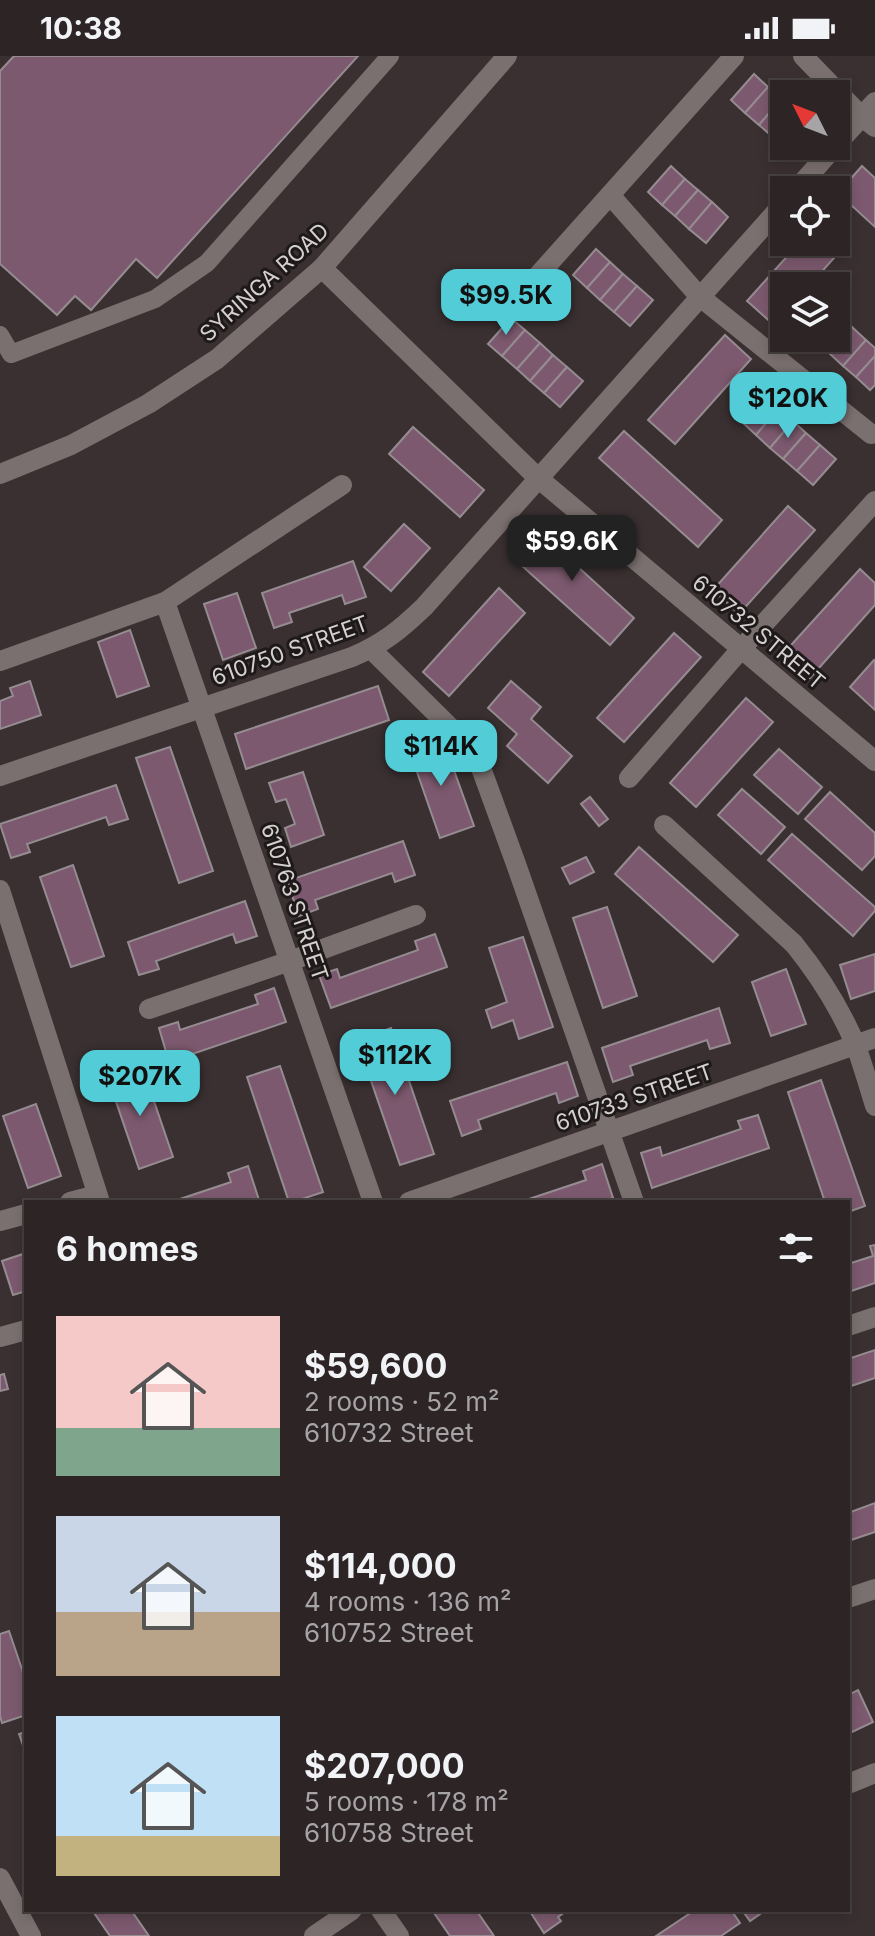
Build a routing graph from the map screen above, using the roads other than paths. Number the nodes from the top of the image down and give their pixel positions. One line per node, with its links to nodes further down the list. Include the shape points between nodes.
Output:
1 (390, 56): 14 (lane, via 207,263 155,299 11,354)
2 (507, 56): 11 (street, SYRINGA ROAD)
3 (734, 56): 9 (street)
4 (803, 56): 5 (street)
5 (871, 115): 6 (street)
6 (850, 134)
7 (823, 160): 8 (street)
8 (809, 176)
9 (610, 195): 12 (street); 13 (street)
10 (770, 218): 13 (street, 610750 STREET)
11 (322, 268): 16 (street, SYRINGA ROAD, via 217,359 148,404 71,445); 17 (street, 610732 STREET)
12 (534, 280)
13 (699, 296): 15 (street); 17 (street, 610750 STREET)
14 (0, 335)
15 (871, 434)
16 (0, 474)
17 (538, 478): 21 (street, 610750 STREET, via 424,607); 22 (street, 610732 STREET)
18 (342, 485): 20 (street)
19 (875, 501): 22 (street)
20 (165, 602): 23 (street); 24 (street, 610763 STREET)
21 (371, 649): 24 (street, 610750 STREET); 36 (street, via 477,757)
22 (741, 649): 25 (street, 610732 STREET); 27 (street)
23 (0, 661)
24 (203, 708): 26 (street, 610750 STREET); 31 (street, 610763 STREET)
25 (875, 761)
26 (0, 776)
27 (629, 778)
28 (664, 825): 34 (street, via 794,944 826,988)
29 (0, 890): 37 (street)
30 (416, 915): 31 (street)
31 (290, 961): 32 (street); 38 (street, 610763 STREET)
32 (149, 1009)
33 (875, 1038): 34 (street, 610733 STREET)
34 (855, 1045): 35 (street); 36 (street, 610733 STREET)
35 (875, 1106)
36 (610, 1130): 39 (street, 610733 STREET); 40 (street)
37 (99, 1198)
38 (372, 1200)
39 (415, 1200)
40 (633, 1200)
41 (24, 1215): 42 (street)
42 (0, 1221)
43 (875, 1317): 44 (street)
44 (850, 1325)
45 (24, 1331): 46 (street)
46 (0, 1337)
47 (875, 1589): 48 (street)
48 (850, 1597)
49 (875, 1773): 50 (street)
50 (850, 1783)
51 (0, 1878): 54 (street)
52 (349, 1912): 55 (street)
53 (382, 1912): 56 (street)
54 (31, 1936)
55 (314, 1936)
56 (399, 1936)

